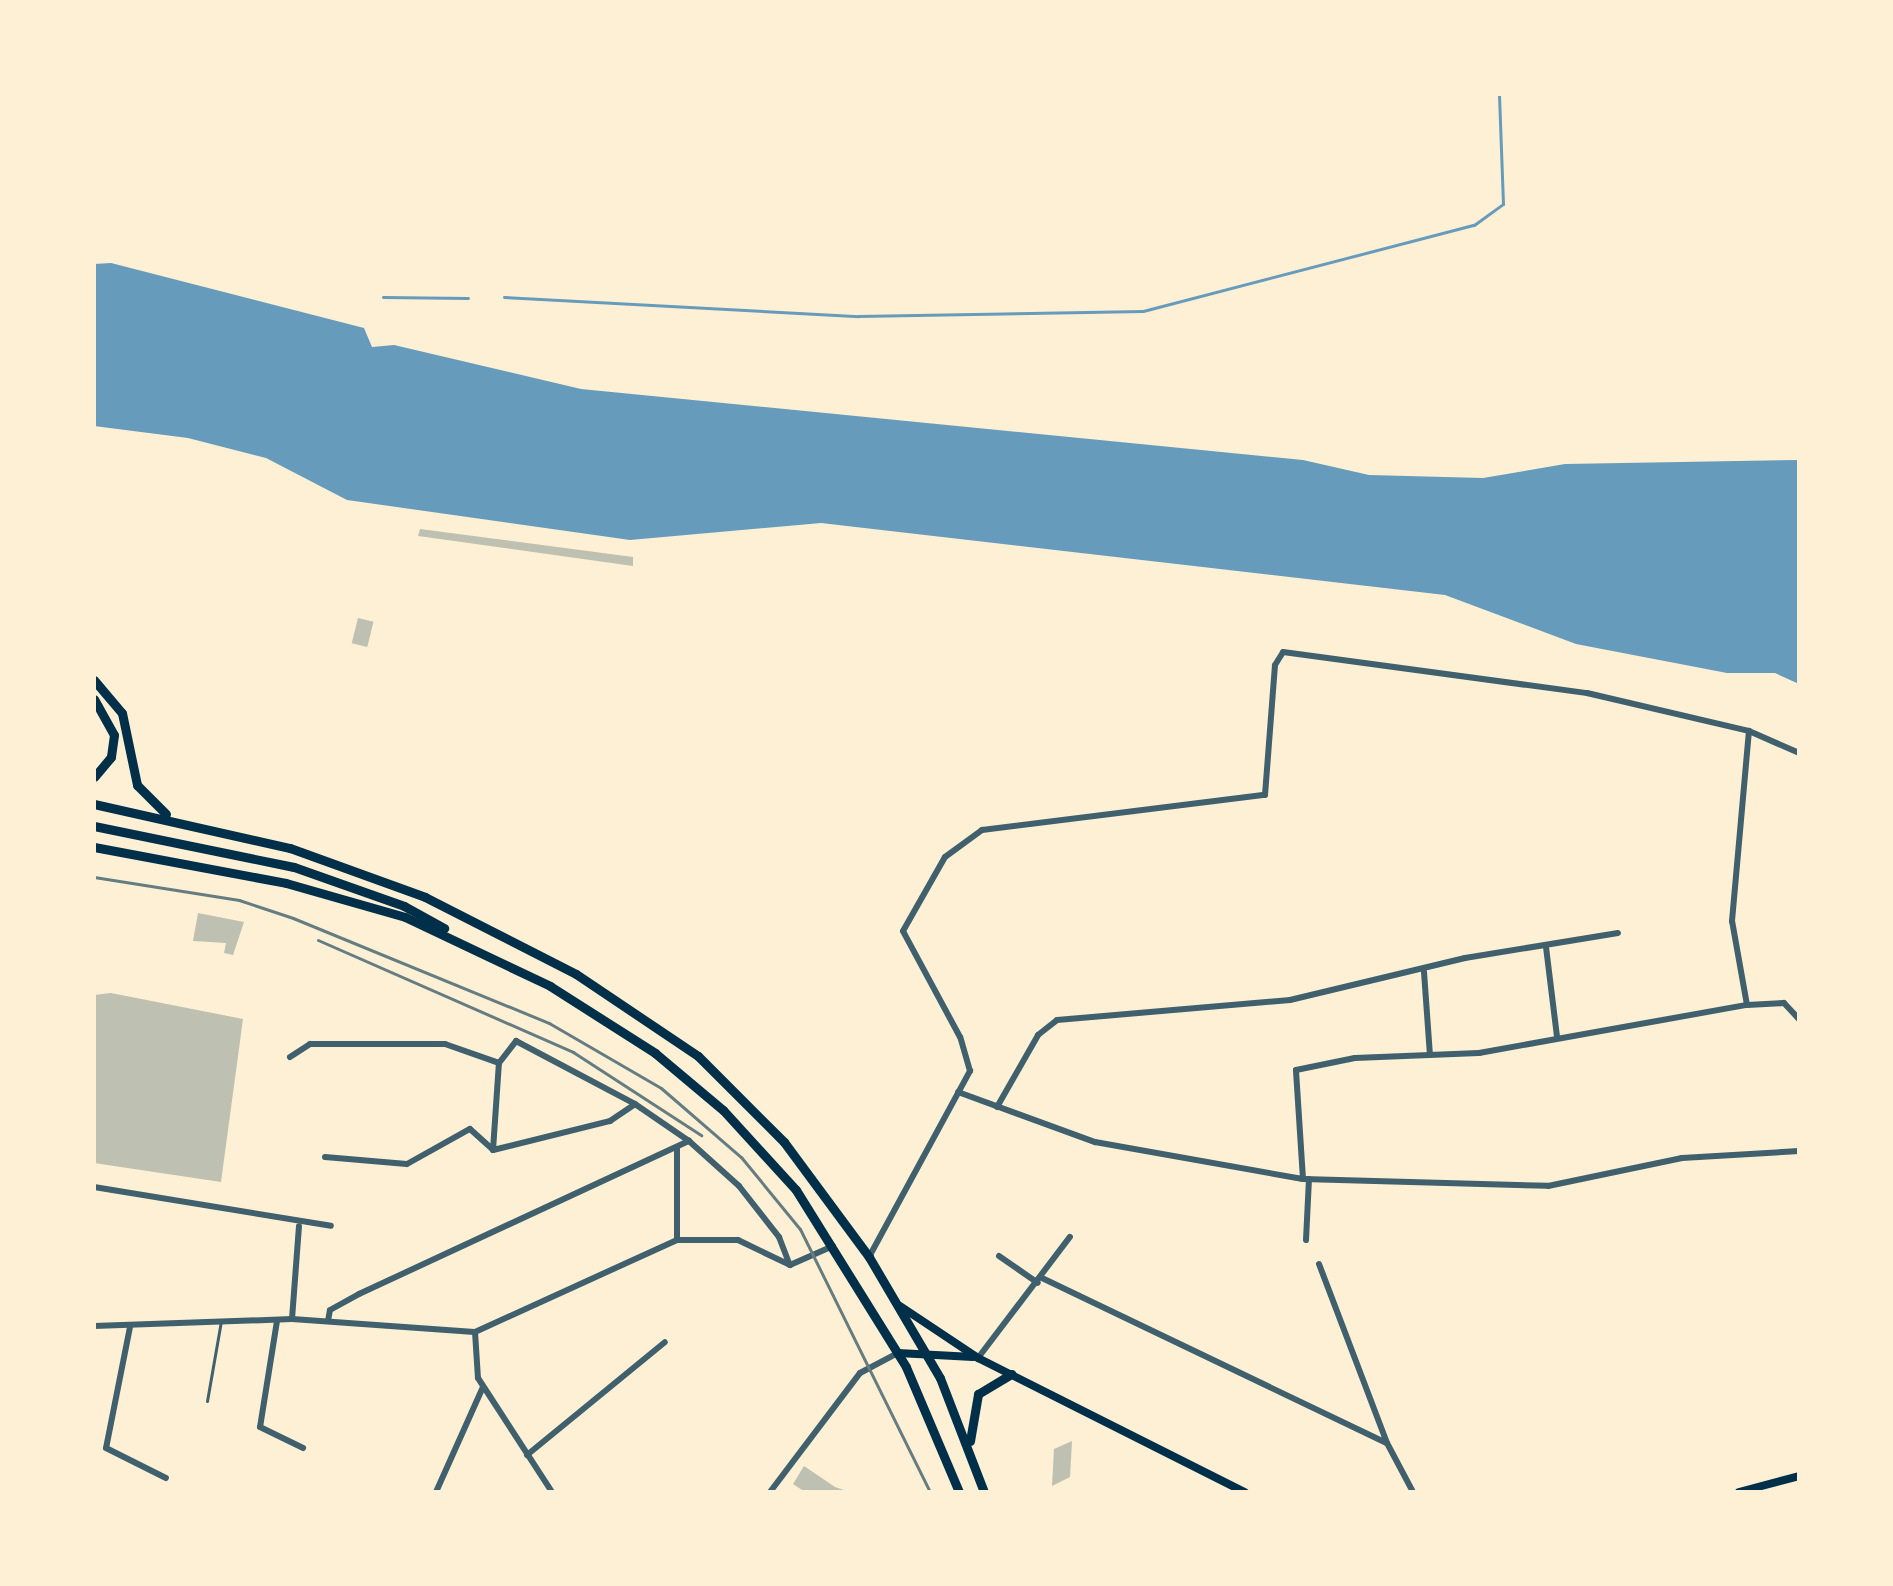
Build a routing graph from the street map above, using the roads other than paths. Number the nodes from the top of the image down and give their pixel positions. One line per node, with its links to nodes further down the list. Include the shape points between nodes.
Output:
1 (94, 680): 7 (highway, via 122,713 142,793)
2 (94, 699): 5 (highway, via 114,735 111,757)
3 (1749, 731): 4 (street); 14 (street, via 1732,921); 20 (street, via 1476,672 1288,651 1275,665 1265,795 1022,824 961,840 903,924 967,1052 970,1071)
4 (1799, 753)
5 (94, 777)
6 (94, 804): 7 (highway)
7 (189, 821): 37 (highway, via 290,848 425,897 627,1004 754,1108)
8 (94, 826): 12 (highway, via 213,846 347,884 404,906)
9 (94, 847): 12 (highway, via 321,892)
10 (1618, 933): 11 (street)
11 (1546, 947): 13 (street); 16 (street)
12 (489, 954): 35 (highway, via 620,1028 707,1095 769,1156)
13 (1424, 972): 17 (street); 22 (street, via 1208,1012 1057,1020 1038,1035)
14 (1747, 1005): 15 (street, via 1784,1003); 16 (street)
15 (1799, 1019)
16 (1557, 1036): 17 (street)
17 (1430, 1055): 28 (street, via 1296,1070)
18 (290, 1057): 19 (street, via 310,1044 445,1044)
19 (499, 1063): 21 (street, via 516,1041); 25 (street)
20 (958, 1092): 22 (street); 37 (street)
21 (635, 1104): 23 (street); 25 (street, via 610,1121)
22 (997, 1107): 28 (street, via 1095,1142)
23 (689, 1141): 24 (street); 39 (street, via 739,1186 779,1237)
24 (677, 1149): 33 (street); 45 (street, via 359,1294 330,1310)
25 (493, 1150): 27 (street, via 470,1129 407,1164)
26 (1799, 1151): 28 (street, via 1682,1158 1548,1186)
27 (325, 1157)
28 (1306, 1179): 34 (street)
29 (94, 1187): 30 (street)
30 (299, 1226): 31 (street); 42 (street)
31 (331, 1226)
32 (1070, 1237): 40 (street)
33 (677, 1240): 39 (street, via 738,1240); 48 (street)
34 (1306, 1240)
35 (833, 1246): 39 (street); 50 (highway)
36 (999, 1256): 40 (street)
37 (869, 1257): 41 (highway)
38 (1319, 1264): 56 (street)
39 (790, 1265)
40 (1040, 1280): 52 (street); 56 (street)
41 (900, 1306): 51 (highway); 52 (main road)
42 (292, 1319): 44 (street); 45 (street)
43 (221, 1321): 44 (street); 47 (street); 55 (lane)
44 (277, 1321): 58 (street, via 260,1427)
45 (328, 1321): 48 (street)
46 (94, 1326): 47 (street)
47 (130, 1327): 61 (street, via 106,1448)
48 (475, 1332): 54 (street)
49 (665, 1342): 59 (street)
50 (898, 1353): 51 (main road); 64 (street, via 861,1371); 65 (highway)
51 (929, 1357): 52 (main road); 57 (highway)
52 (978, 1358): 53 (main road)
53 (1011, 1374): 57 (highway, via 978,1394); 67 (main road)
54 (483, 1387): 59 (street); 62 (street)
55 (207, 1401)
56 (1387, 1443): 68 (street)
57 (970, 1444): 66 (highway)
58 (303, 1448)
59 (527, 1455): 63 (street)
60 (1799, 1476): 69 (main road)
61 (166, 1478)
62 (436, 1492)
63 (552, 1492)
64 (770, 1492)
65 (959, 1492)
66 (984, 1492)
67 (1245, 1492)
68 (1413, 1492)
69 (1739, 1492)

